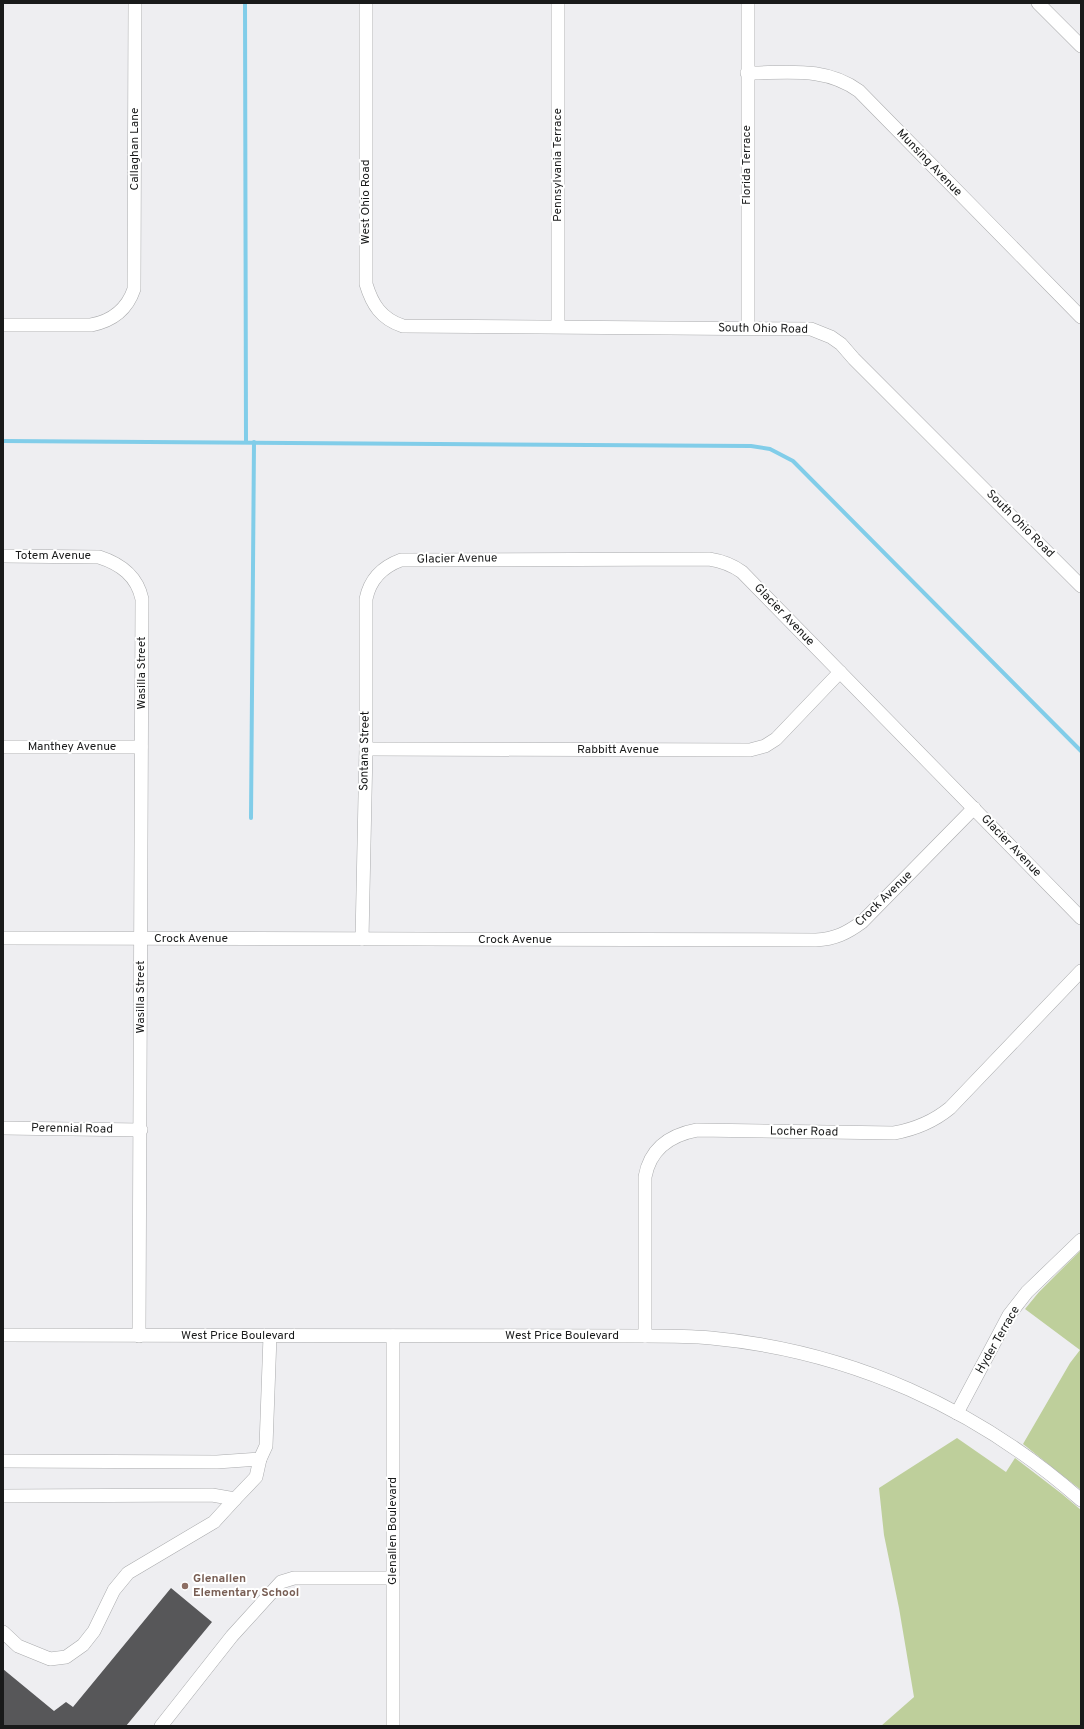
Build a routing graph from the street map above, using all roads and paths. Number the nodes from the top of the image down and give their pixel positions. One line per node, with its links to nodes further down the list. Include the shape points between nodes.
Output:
1 (135, 3): 9 (street, Callaghan Lane, via 132,295 122,311 101,323)
2 (366, 3): 10 (street, West Ohio Road, via 366,284 370,299 381,314 396,324)
3 (558, 3): 11 (street, Pennsylvania Terrace)
4 (748, 3): 7 (street, Florida Terrace)
5 (1038, 3): 6 (street)
6 (1081, 46)
7 (747, 73): 8 (street, Munsing Avenue, via 814,72 830,75 859,91); 12 (street, Florida Terrace)
8 (1081, 317)
9 (3, 325)
10 (460, 326): 11 (street, South Ohio Road)
11 (558, 326): 12 (street, South Ohio Road)
12 (748, 328): 16 (street, South Ohio Road, via 811,329 836,340)
13 (3, 556): 14 (street, Totem Avenue, via 100,557)
14 (124, 568): 18 (street, Wasilla Street, via 135,580 142,599)
15 (383, 568): 17 (street, Glacier Avenue, via 401,560 543,558 720,561 742,572); 20 (street, Sontana Street, via 374,578 366,599)
16 (1081, 586)
17 (840, 672): 20 (street, Rabbitt Avenue, via 776,739 765,746 750,750); 21 (street, Glacier Avenue)
18 (141, 746): 19 (street, Manthey Avenue); 24 (street, Wasilla Street)
19 (3, 747)
20 (366, 749): 25 (street, Sontana Street)
21 (974, 808): 22 (street, Glacier Avenue); 25 (street, Crock Avenue, via 862,922 847,933 831,939)
22 (1081, 918)
23 (3, 938): 24 (street, Crock Avenue)
24 (142, 938): 25 (street, Crock Avenue); 28 (street, Wasilla Street)
25 (362, 940)
26 (1081, 971): 34 (street, Locher Road, via 950,1108 926,1125 894,1133 697,1130 672,1137 661,1146 652,1158 645,1177)
27 (3, 1128): 28 (street, Perennial Road)
28 (141, 1130): 31 (street, Wasilla Street)
29 (1081, 1240): 35 (street, Hyder Terrace, via 1027,1292 1009,1315)
30 (3, 1335): 31 (street, West Price Boulevard)
31 (139, 1336): 32 (street, West Price Boulevard)
32 (270, 1336): 33 (street, West Price Boulevard); 36 (street, via 266,1446)
33 (393, 1336): 34 (street, West Price Boulevard); 41 (street, Glenallen Boulevard)
34 (645, 1336): 35 (street, West Price Boulevard, via 711,1338 815,1357 906,1388)
35 (957, 1413): 40 (street, West Price Boulevard, via 1013,1447)
36 (260, 1459): 37 (street, via 217,1462); 39 (street, via 256,1477)
37 (3, 1461)
38 (3, 1496): 39 (street, via 212,1495)
39 (235, 1499): 42 (street, via 214,1522 128,1573 114,1590 94,1631 83,1645 66,1657 50,1659 18,1646)
40 (1081, 1500)
41 (393, 1578): 43 (street, via 294,1578 281,1582 232,1636); 44 (street, Glenallen Boulevard)
42 (3, 1632)
43 (161, 1726)
44 (393, 1726)

